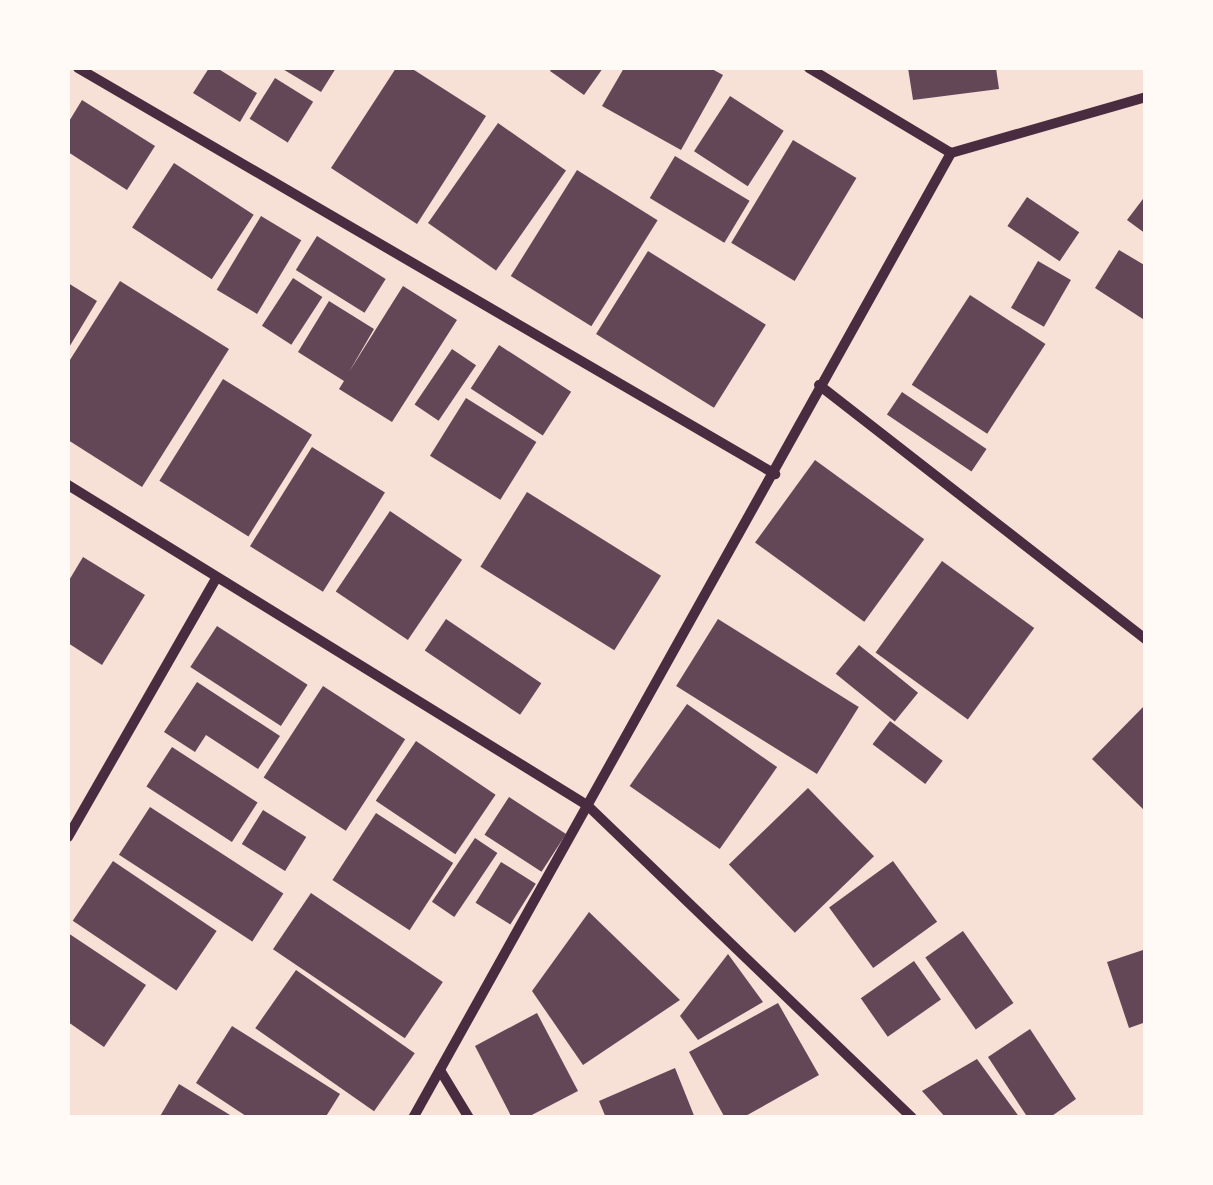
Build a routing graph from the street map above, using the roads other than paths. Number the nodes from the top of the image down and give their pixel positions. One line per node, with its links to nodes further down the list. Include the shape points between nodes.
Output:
1 (78, 68): 6 (street)
2 (808, 68): 4 (street)
3 (1146, 96): 4 (street)
4 (951, 153): 5 (street)
5 (820, 385): 6 (street); 9 (street)
6 (774, 474): 10 (street)
7 (68, 485): 8 (street)
8 (216, 579): 10 (street); 11 (street)
9 (1146, 640)
10 (587, 805): 12 (street); 15 (street)
11 (68, 837)
12 (440, 1070): 13 (street); 14 (street)
13 (413, 1118)
14 (469, 1118)
15 (912, 1118)

